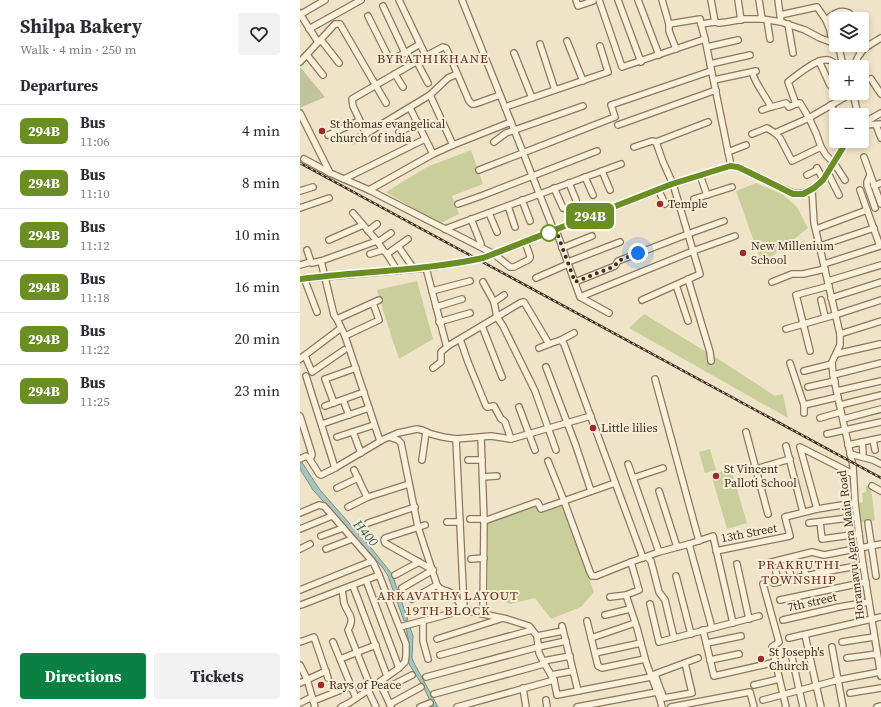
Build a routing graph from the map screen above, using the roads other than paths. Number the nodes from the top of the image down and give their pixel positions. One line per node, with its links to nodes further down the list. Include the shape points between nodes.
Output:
1 (361, 0): 29 (street)
2 (399, 0): 37 (street)
3 (462, 0): 73 (street)
4 (576, 0): 5 (street, via 578,6)
5 (593, 0)
6 (599, 0): 55 (street, via 622,67)
7 (618, 0): 55 (street)
8 (638, 0): 47 (street)
9 (662, 0): 25 (street)
10 (711, 0): 23 (street)
11 (738, 0): 21 (street)
12 (759, 0): 20 (street)
13 (778, 0): 17 (street)
14 (322, 1): 16 (street)
15 (383, 6): 42 (street)
16 (300, 13): 29 (street)
17 (780, 15): 22 (street, via 817,7); 24 (street)
18 (368, 16): 42 (street, via 390,60)
19 (829, 17): 22 (street)
20 (764, 19): 21 (street); 24 (street); 30 (street)
21 (741, 20): 23 (street)
22 (826, 20): 28 (street)
23 (715, 22): 26 (street)
24 (781, 22): 27 (street)
25 (669, 24): 26 (street, via 700,19); 41 (street)
26 (700, 24): 32 (street)
27 (788, 24): 36 (street); 44 (street)
28 (829, 28)
29 (309, 29): 34 (street)
30 (770, 38)
31 (881, 38): 45 (street)
32 (705, 39): 40 (street); 41 (street)
33 (738, 40): 40 (street)
34 (319, 41): 46 (street); 56 (street); 67 (street, via 335,24 340,24)
35 (567, 41): 64 (street)
36 (829, 41)
37 (420, 44): 42 (street); 49 (street)
38 (540, 44): 69 (street)
39 (600, 46): 64 (street, via 608,72)
40 (707, 47): 57 (street)
41 (676, 49): 47 (street)
42 (405, 53)
43 (514, 53): 74 (street)
44 (793, 53)
45 (860, 54): 52 (street)
46 (306, 55): 53 (street); 61 (street)
47 (659, 55): 55 (street)
48 (750, 55): 57 (street)
49 (426, 56): 54 (street); 60 (street, via 445,47)
50 (819, 60): 51 (street); 66 (street); 77 (street, via 788,82)
51 (829, 60)
52 (856, 60)
53 (300, 62)
54 (417, 62): 59 (street); 65 (street)
55 (641, 62)
56 (339, 63)
57 (710, 64): 58 (street)
58 (712, 71): 63 (street); 115 (street, via 611,105 615,117)
59 (395, 74): 67 (street); 68 (street)
60 (457, 74): 72 (street, via 448,78); 73 (street, via 472,104)
61 (323, 75)
62 (871, 79): 71 (street)
63 (714, 80): 70 (street); 80 (street, via 754,72 754,80)
64 (584, 81): 69 (street)
65 (428, 82)
66 (829, 83)
67 (375, 85): 76 (street); 88 (street, via 352,99 352,106)
68 (403, 87)
69 (556, 90): 74 (street)
70 (716, 90): 94 (street); 114 (street)
71 (881, 94)
72 (430, 95): 81 (street); 108 (street)
73 (500, 95): 82 (street)
74 (532, 98): 82 (street)
75 (840, 100): 78 (street)
76 (386, 103)
77 (796, 104): 80 (street, via 789,107 786,102); 87 (street, via 800,103)
78 (831, 105): 83 (street); 87 (street)
79 (583, 106): 96 (street)
80 (771, 107): 84 (street)
81 (410, 108): 92 (street); 100 (street)
82 (505, 108): 90 (street)
83 (832, 108)
84 (762, 110)
85 (300, 113): 125 (street)
86 (881, 113): 89 (street)
87 (809, 118): 99 (street); 111 (street)
88 (359, 121): 100 (street); 102 (street)
89 (869, 121)
90 (511, 122): 95 (street); 96 (street)
91 (708, 122): 107 (street)
92 (418, 123): 97 (street); 104 (street)
93 (878, 124): 103 (street)
94 (618, 125)
95 (503, 126): 98 (street); 108 (street)
96 (514, 130): 98 (street); 115 (street)
97 (399, 132)
98 (506, 133): 106 (street)
99 (775, 133): 101 (street, via 767,128); 111 (street, via 792,161)
100 (366, 134): 105 (street)
101 (752, 134)
102 (328, 135)
103 (881, 138)
104 (426, 139): 116 (street); 131 (street)
105 (354, 140)
106 (494, 142)
107 (656, 142): 110 (street); 136 (street)
108 (453, 145): 116 (street)
109 (746, 145): 114 (street)
110 (634, 147)
111 (821, 147): 119 (street)
112 (843, 148): 119 (street)
113 (597, 151): 129 (street)
114 (728, 152): 121 (street)
115 (523, 153): 122 (street); 129 (street)
116 (433, 154): 141 (street)
117 (864, 157): 128 (street)
118 (304, 159): 125 (street)
119 (834, 163): 124 (street); 133 (street)
120 (620, 164): 123 (street)
121 (730, 166): 126 (street); 144 (street, via 738,167 793,194 803,194)
122 (479, 170)
123 (602, 171): 130 (street); 142 (street)
124 (828, 172): 132 (street); 149 (street)
125 (330, 173): 131 (street)
126 (700, 175): 136 (street); 148 (street)
127 (807, 175): 132 (street, via 817,169)
128 (870, 175): 137 (street); 161 (street, via 867,185)
129 (532, 176): 147 (street); 155 (street)
130 (585, 177): 134 (street); 150 (street)
131 (344, 179): 141 (street)
132 (823, 180): 144 (street)
133 (845, 180)
134 (569, 183): 140 (street); 154 (street)
135 (881, 183): 137 (street)
136 (672, 184): 143 (street); 178 (street)
137 (874, 186): 157 (street)
138 (313, 187): 146 (street)
139 (732, 187): 148 (street)
140 (554, 188): 147 (street); 160 (street)
141 (369, 190): 172 (street)
142 (610, 190)
143 (658, 190): 156 (street); 175 (street)
144 (812, 190): 173 (street, Horamavu Agara Main Road)
145 (860, 190): 162 (street)
146 (300, 191)
147 (539, 194): 153 (street); 175 (street)
148 (707, 195): 152 (street)
149 (839, 195)
150 (593, 196)
151 (329, 198): 159 (street)
152 (694, 199)
153 (522, 200): 158 (street); 166 (street)
154 (576, 200)
155 (458, 204)
156 (665, 204)
157 (881, 204)
158 (508, 206): 164 (street); 170 (street)
159 (300, 208)
160 (563, 208)
161 (875, 208)
162 (867, 210): 171 (street); 173 (street)
163 (353, 213): 169 (street)
164 (489, 213): 165 (street); 176 (street)
165 (471, 219): 172 (street); 186 (street)
166 (530, 220)
167 (724, 221): 178 (street)
168 (377, 224): 174 (street)
169 (363, 225): 174 (street); 182 (street)
170 (515, 227)
171 (874, 228): 188 (street); 189 (street)
172 (445, 229): 195 (street)
173 (816, 229): 188 (street, Horamavu Agara Main Road)
174 (368, 230): 183 (street)
175 (555, 230): 184 (street); 190 (street)
176 (497, 232)
177 (391, 233): 183 (street)
178 (688, 234): 192 (street); 211 (street, via 618,261 615,266)
179 (592, 236): 190 (street)
180 (735, 236): 192 (street)
181 (408, 239): 187 (street)
182 (329, 240)
183 (377, 242): 193 (street); 196 (street)
184 (525, 242): 195 (street); 195 (street, via 530,258 517,266 510,266)
185 (620, 242): 198 (street)
186 (481, 244)
187 (398, 246): 193 (street); 203 (street)
188 (820, 246): 201 (street, Horamavu Agara Main Road)
189 (881, 247): 201 (street)
190 (562, 248): 198 (street)
191 (307, 250): 197 (street)
192 (693, 251): 208 (street, via 700,274); 218 (street)
193 (385, 252): 194 (street); 204 (street)
194 (370, 254)
195 (494, 254): 202 (street, bridge)
196 (321, 261): 197 (street); 205 (street)
197 (311, 262): 199 (street)
198 (568, 263): 206 (street); 211 (street)
199 (300, 265)
200 (881, 265): 214 (street)
201 (825, 266): 212 (street); 214 (street, Horamavu Agara Main Road)
202 (426, 268): 203 (street); 216 (street)
203 (414, 269): 204 (street)
204 (397, 270): 205 (street)
205 (325, 277): 207 (street); 232 (street)
206 (536, 278)
207 (302, 279): 226 (street)
208 (688, 279): 215 (street); 253 (street)
209 (470, 280): 216 (street)
210 (483, 282): 224 (street)
211 (575, 282): 218 (street)
212 (772, 282)
213 (881, 282): 219 (street)
214 (828, 283): 219 (street, Horamavu Agara Main Road); 236 (street, via 796,295)
215 (676, 285): 221 (street); 233 (street)
216 (432, 291): 225 (street)
217 (504, 295): 224 (street)
218 (580, 297): 228 (street)
219 (831, 298): 229 (street, Horamavu Agara Main Road)
220 (462, 299): 225 (street)
221 (642, 300)
222 (821, 300): 231 (street)
223 (881, 300): 229 (street)
224 (494, 302): 230 (street)
225 (436, 307): 235 (street)
226 (317, 312)
227 (470, 312): 235 (street)
228 (609, 313)
229 (836, 315): 231 (street); 241 (street, Horamavu Agara Main Road)
230 (497, 317): 237 (street); 245 (street, via 524,302); 288 (street, via 535,391)
231 (825, 317): 236 (street)
232 (337, 319): 238 (street); 242 (street, via 376,301 379,320)
233 (688, 321)
234 (881, 321): 241 (street)
235 (440, 322): 247 (street)
236 (803, 324): 239 (street); 250 (street)
237 (482, 326): 243 (street); 262 (street)
238 (341, 328): 242 (street); 252 (street)
239 (786, 329)
240 (574, 333): 244 (street)
241 (840, 334): 251 (street, Horamavu Agara Main Road, via 840,345)
242 (345, 336): 258 (street)
243 (460, 339): 247 (street); 300 (street, via 486,406 494,406 505,422)
244 (561, 340): 245 (street); 281 (street)
245 (549, 344): 248 (street)
246 (880, 344): 251 (street)
247 (448, 346): 259 (street, via 441,352 442,362)
248 (539, 348)
249 (344, 350): 252 (street, via 312,372)
250 (810, 351)
251 (836, 354): 256 (street, Horamavu Agara Main Road)
252 (302, 357)
253 (711, 362)
254 (790, 363): 272 (street)
255 (881, 363): 263 (street)
256 (832, 364): 260 (street); 263 (street, Horamavu Agara Main Road)
257 (546, 367): 285 (street)
258 (356, 368): 267 (street); 271 (street, via 326,379)
259 (433, 368)
260 (804, 371)
261 (306, 376): 286 (street)
262 (502, 377)
263 (834, 378): 266 (street); 268 (street, Horamavu Agara Main Road)
264 (654, 379): 363 (street)
265 (881, 381): 268 (street)
266 (808, 387)
267 (364, 392): 270 (street); 276 (street)
268 (837, 394): 272 (street); 273 (street, Horamavu Agara Main Road)
269 (881, 395): 273 (street)
270 (344, 400): 271 (street); 279 (street)
271 (334, 403): 274 (street)
272 (804, 405): 278 (street)
273 (840, 405): 282 (street, Horamavu Agara Main Road)
274 (325, 406)
275 (519, 407): 293 (street)
276 (369, 408): 279 (street); 287 (street)
277 (881, 409): 282 (street)
278 (804, 413)
279 (349, 415): 286 (street)
280 (300, 416): 312 (street, via 312,455)
281 (591, 416): 285 (street); 330 (street)
282 (842, 416): 283 (street); 289 (street, Horamavu Agara Main Road)
283 (820, 418)
284 (881, 422): 289 (street)
285 (568, 423): 288 (street); 334 (street)
286 (322, 424): 321 (street)
287 (374, 425): 290 (street); 302 (street)
288 (548, 428): 293 (street); 307 (street)
289 (845, 430): 294 (street); 304 (street, Horamavu Agara Main Road)
290 (354, 432): 295 (street); 309 (street)
291 (426, 432): 296 (street, via 417,430); 298 (street); 315 (street)
292 (746, 432): 323 (street)
293 (530, 434): 300 (street); 306 (street)
294 (827, 434)
295 (337, 437)
296 (390, 437): 302 (street); 331 (street, via 401,443)
297 (481, 437): 298 (street); 300 (street); 317 (street)
298 (456, 438): 351 (street)
299 (881, 438): 301 (street)
300 (511, 439)
301 (873, 440): 303 (street); 308 (street)
302 (380, 441): 309 (street)
303 (862, 442): 304 (street); 310 (street)
304 (848, 445): 311 (street, Horamavu Agara Main Road)
305 (786, 446): 314 (street)
306 (535, 450)
307 (556, 450)
308 (874, 450)
309 (361, 453): 321 (street)
310 (863, 453)
311 (850, 454): 320 (street); 325 (street, Horamavu Agara Main Road)
312 (309, 458): 313 (street, via 306,456); 321 (street, via 320,475)
313 (300, 459)
314 (790, 459): 323 (street); 343 (street)
315 (422, 460)
316 (468, 460): 317 (street)
317 (482, 460): 327 (street)
318 (548, 460): 338 (street)
319 (628, 464): 329 (street)
320 (881, 464)
321 (335, 468)
322 (663, 468): 329 (street)
323 (756, 469): 345 (street)
324 (354, 470): 328 (street)
325 (853, 474): 339 (street, Horamavu Agara Main Road); 342 (street, via 800,447)
326 (497, 476): 327 (street)
327 (483, 477): 349 (street)
328 (358, 478): 333 (street); 337 (street)
329 (633, 478): 373 (street)
330 (616, 483): 334 (street); 374 (street)
331 (409, 484): 337 (street); 341 (street)
332 (872, 486): 336 (street)
333 (337, 488)
334 (591, 491): 338 (street)
335 (659, 491): 368 (street)
336 (881, 491)
337 (368, 497): 340 (street)
338 (564, 501): 349 (street, via 540,509 537,502); 379 (street, via 592,576)
339 (855, 503): 342 (street, 13th Street); 347 (street, Horamavu Agara Main Road)
340 (348, 507)
341 (415, 507): 353 (street); 357 (street)
342 (817, 509): 343 (street, 13th Street)
343 (803, 512): 372 (street, 13th Street, via 785,517 790,536)
344 (300, 513): 346 (street, via 321,505)
345 (768, 514)
346 (332, 516): 358 (street); 359 (street)
347 (856, 517): 352 (street); 360 (street, Horamavu Agara Main Road)
348 (470, 519): 349 (street)
349 (484, 520): 375 (street)
350 (447, 522): 351 (street)
351 (460, 522): 409 (street)
352 (820, 522): 354 (street); 360 (street, via 822,539)
353 (368, 523)
354 (809, 523)
355 (868, 523): 367 (street)
356 (425, 525): 357 (street)
357 (418, 527): 378 (street, via 384,540 385,543); 385 (street)
358 (343, 528): 361 (street); 362 (street)
359 (300, 529)
360 (859, 534): 369 (street, Horamavu Agara Main Road)
361 (321, 536)
362 (352, 539): 371 (street); 377 (street)
363 (699, 541): 365 (street); 372 (street, via 713,536)
364 (310, 544): 370 (street)
365 (689, 544): 368 (street); 423 (street)
366 (881, 544): 367 (street)
367 (871, 546): 369 (street); 391 (street)
368 (676, 547): 373 (street)
369 (861, 548): 380 (street, via 824,555 812,552); 382 (street, Horamavu Agara Main Road)
370 (300, 549)
371 (326, 549)
372 (716, 551): 421 (street)
373 (659, 552): 374 (street)
374 (645, 557): 379 (street); 432 (street, via 651,561 659,592 665,600)
375 (484, 558): 376 (street); 410 (street)
376 (471, 559)
377 (372, 562): 387 (street); 399 (street)
378 (419, 562): 385 (street); 388 (street)
379 (631, 562): 401 (street, via 639,590)
380 (768, 563)
381 (737, 564): 415 (street)
382 (862, 565): 390 (street); 394 (street, Horamavu Agara Main Road)
383 (804, 566): 390 (street)
384 (789, 568): 393 (street)
385 (433, 570): 396 (street); 398 (street)
386 (776, 572): 393 (street, via 776,583)
387 (379, 575): 392 (street); 422 (street)
388 (395, 575)
389 (676, 576): 426 (street)
390 (806, 576): 393 (street)
391 (876, 576)
392 (366, 580): 397 (street); 461 (street)
393 (792, 580)
394 (866, 582): 404 (street); 405 (street, Horamavu Agara Main Road)
395 (762, 584): 437 (street)
396 (437, 585): 403 (street); 409 (street, via 451,593)
397 (353, 586): 400 (street); 441 (street)
398 (402, 588)
399 (300, 590)
400 (342, 590): 407 (street); 444 (street, via 351,618 348,630)
401 (626, 595): 402 (street); 408 (street)
402 (610, 597)
403 (412, 599)
404 (780, 600)
405 (869, 602): 416 (street, Horamavu Agara Main Road); 417 (street, 7th street)
406 (650, 604): 432 (street, via 659,642)
407 (301, 605)
408 (630, 609): 411 (street); 420 (street)
409 (464, 610): 410 (street); 419 (street)
410 (483, 614): 414 (street)
411 (605, 615)
412 (759, 616): 415 (street)
413 (881, 617): 416 (street)
414 (501, 619): 424 (street, via 529,626); 433 (street)
415 (749, 619): 421 (street)
416 (871, 619): 427 (street); 430 (street, Horamavu Agara Main Road)
417 (783, 620)
418 (587, 621): 431 (street)
419 (423, 622): 422 (street); 454 (street, via 422,642)
420 (635, 623): 431 (street); 439 (street)
421 (733, 623): 423 (street)
422 (404, 626): 461 (street, via 406,655 405,662)
423 (712, 628): 425 (street)
424 (532, 630): 428 (street); 449 (street)
425 (703, 630): 426 (street); 440 (street)
426 (691, 634): 432 (street)
427 (804, 635): 437 (street); 479 (street)
428 (537, 636): 434 (street, via 563,628); 442 (street)
429 (741, 636): 440 (street)
430 (874, 637): 438 (street); 448 (street, Horamavu Agara Main Road)
431 (591, 638): 445 (street)
432 (674, 638)
433 (437, 639)
434 (566, 641): 442 (street); 450 (street)
435 (300, 642): 462 (street, via 314,637)
436 (333, 642): 453 (street)
437 (779, 642): 458 (street, via 772,648)
438 (842, 642)
439 (641, 643): 445 (street); 455 (street)
440 (707, 643): 456 (street)
441 (376, 645): 444 (street); 466 (street)
442 (538, 647): 457 (street); 468 (street)
443 (832, 647): 475 (street)
444 (357, 652): 453 (street); 484 (street)
445 (595, 653): 455 (street, via 598,666 602,668)
446 (791, 653): 487 (street)
447 (739, 654): 456 (street)
448 (877, 654): 452 (street); 464 (street, Horamavu Agara Main Road)
449 (440, 655)
450 (570, 656): 457 (street); 463 (street)
451 (698, 658): 459 (street)
452 (847, 658)
453 (340, 659): 480 (street)
454 (428, 659)
455 (645, 659): 471 (street)
456 (710, 660): 467 (street)
457 (543, 662): 470 (street); 490 (street)
458 (776, 662): 467 (street); 474 (street)
459 (685, 663): 485 (street, via 655,674); 485 (street, via 692,693 664,698)
460 (300, 665): 473 (street)
461 (399, 668): 466 (street)
462 (326, 671): 469 (street); 473 (street)
463 (573, 671): 470 (street); 488 (street)
464 (881, 674): 475 (street)
465 (412, 675): 486 (street)
466 (387, 676): 476 (street)
467 (714, 676): 472 (street)
468 (426, 677)
469 (328, 678)
470 (553, 678): 482 (street); 488 (street, via 557,695)
471 (651, 678): 485 (street); 488 (street)
472 (707, 678)
473 (307, 679): 477 (street); 495 (street)
474 (779, 679): 478 (street); 491 (street)
475 (838, 680): 479 (street); 513 (street)
476 (380, 682): 484 (street); 486 (street)
477 (300, 683)
478 (754, 685)
479 (816, 685): 487 (street); 512 (street)
480 (351, 686): 492 (street); 495 (street)
481 (420, 687): 498 (street)
482 (523, 688): 503 (street); 504 (street)
483 (881, 688): 489 (street)
484 (370, 689): 492 (street); 502 (street)
485 (657, 689): 506 (street); 507 (street)
486 (383, 690): 498 (street)
487 (799, 690): 491 (street); 511 (street)
488 (578, 691)
489 (850, 693)
490 (434, 694)
491 (782, 694): 494 (street); 510 (street)
492 (356, 698): 501 (street)
493 (546, 700): 505 (street)
494 (763, 700)
495 (314, 702): 496 (street)
496 (300, 703)
497 (430, 703): 499 (street)
498 (391, 706)
499 (423, 706)
500 (881, 706): 514 (street)
501 (341, 707)
502 (376, 707)
503 (457, 707)
504 (525, 707)
505 (547, 707)
506 (577, 707)
507 (662, 707)
508 (671, 707): 509 (street, via 750,692)
509 (754, 707)
510 (786, 707)
511 (803, 707)
512 (821, 707)
513 (844, 707)
514 (877, 707)

